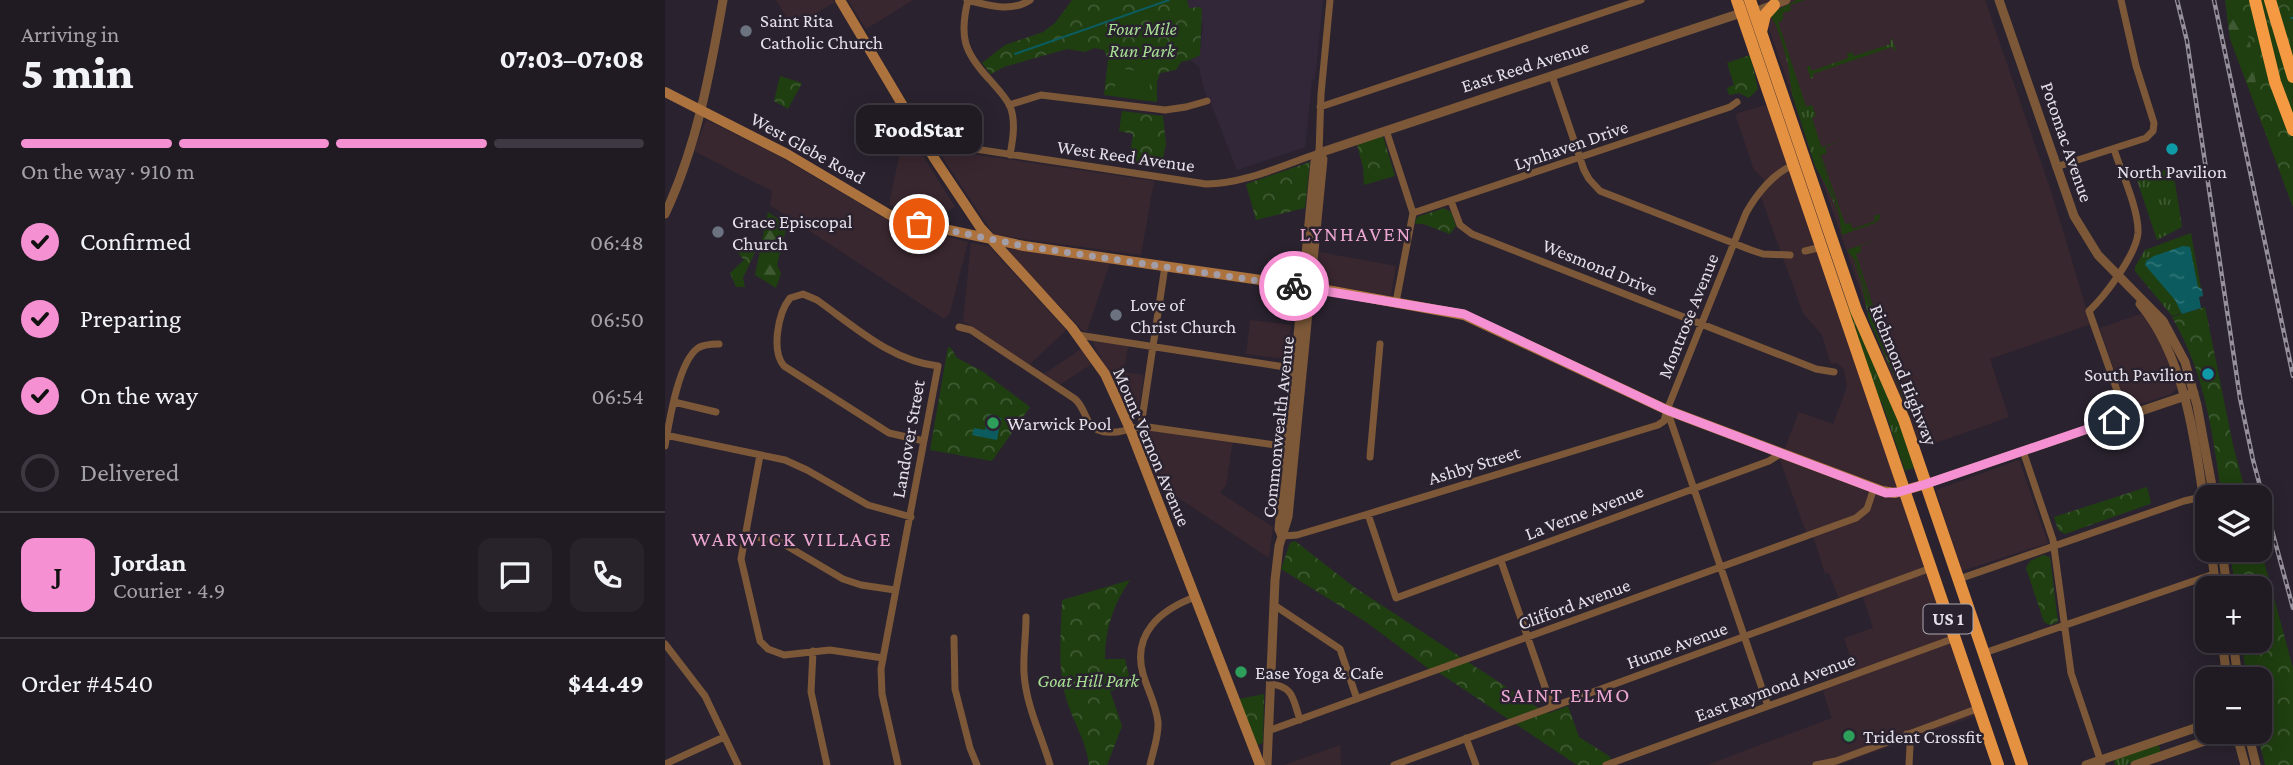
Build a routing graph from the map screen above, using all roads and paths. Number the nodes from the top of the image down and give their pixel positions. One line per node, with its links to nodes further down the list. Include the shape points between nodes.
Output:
1 (723, 0): 21 (street)
2 (840, 0): 24 (main road, Mount Vernon Avenue)
3 (967, 0): 4 (street, via 1010,7); 19 (street, via 962,31 968,51)
4 (1030, 0)
5 (1329, 0): 20 (street, Commonwealth Avenue)
6 (1641, 0): 20 (street)
7 (1999, 0): 30 (street, Potomac Avenue)
8 (2121, 0): 25 (street, via 2154,123 2146,138)
9 (2255, 0): 22 (highway, via 2275,82)
10 (2270, 0): 15 (highway)
11 (1776, 2): 12 (street, East Reed Avenue, via 1760,10); 13 (highway, via 1765,15)
12 (1747, 7): 13 (highway, Richmond Highway / US 1); 14 (street, East Reed Avenue); 29 (highway, Richmond Highway / US 1)
13 (1761, 33): 29 (highway, Richmond Highway / US 1)
14 (1552, 75): 23 (street, East Reed Avenue); 28 (street)
15 (2293, 78)
16 (665, 92): 21 (main road, West Glebe Road)
17 (1207, 101): 19 (street, via 1165,110 1041,94)
18 (1737, 102): 28 (street, Lynhaven Drive)
19 (1009, 105): 27 (street, via 1013,123)
20 (1320, 107): 26 (street, Commonwealth Avenue)
21 (701, 110): 33 (street); 34 (main road, West Glebe Road, via 890,215)
22 (2293, 130)
23 (1386, 131): 26 (street, East Reed Avenue); 32 (street)
24 (926, 144): 27 (street, West Reed Avenue); 34 (main road, Mount Vernon Avenue)
25 (2114, 149): 30 (street); 40 (street, via 2138,230)
26 (1319, 153): 27 (street, West Reed Avenue, via 1210,184); 41 (street, Commonwealth Avenue, via 1323,159)
27 (1010, 155)
28 (1581, 159): 31 (street, Lynhaven Drive); 35 (street, via 1600,191)
29 (1800, 164): 35 (street, Montrose Avenue, via 1777,176 1760,193); 36 (highway, Richmond Highway / US 1)
30 (2056, 167): 40 (street, Potomac Avenue, via 2079,226)
31 (1451, 201): 32 (street, Lynhaven Drive); 43 (street, Wesmond Drive, via 1460,225 1472,234)
32 (1413, 213): 42 (street)
33 (665, 214)
34 (990, 239): 39 (main road, West Glebe Road); 45 (main road, Mount Vernon Avenue)
35 (1734, 243): 38 (street, via 1763,254); 43 (street, Montrose Avenue)
36 (1827, 246): 37 (street); 67 (highway, Richmond Highway / US 1, via 1904,420); 72 (highway, Richmond Highway / US 1, via 1861,381)
37 (1805, 251)
38 (1790, 255)
39 (1164, 266): 41 (main road, West Glebe Road); 48 (street)
40 (2121, 279): 51 (street, Potomac Avenue, via 2168,329); 52 (street, Potomac Avenue, via 2161,336); 56 (street, via 2089,311)
41 (1307, 287): 42 (main road, West Glebe Road); 49 (street, Commonwealth Avenue)
42 (1396, 302): 54 (main road, West Glebe Road, via 1473,318)
43 (1701, 324): 50 (street, Wesmond Drive); 54 (street, Montrose Avenue)
44 (958, 327): 58 (street, via 971,330 1075,399 1094,428 1108,432)
45 (1078, 335): 48 (street); 58 (main road, Mount Vernon Avenue, via 1104,374)
46 (719, 344): 53 (street, via 693,353)
47 (1380, 344): 66 (street)
48 (1153, 346): 49 (street); 57 (street)
49 (1298, 369): 62 (street, Commonwealth Avenue)
50 (1834, 372)
51 (2194, 393): 52 (street); 69 (street, Potomac Avenue)
52 (2184, 396): 56 (street); 68 (street, Potomac Avenue)
53 (674, 402): 55 (street); 59 (street)
54 (1667, 410): 64 (main road, West Glebe Road); 70 (street); 74 (street, Ashby Street, via 1658,425)
55 (716, 412)
56 (2126, 416): 63 (street)
57 (1141, 426): 58 (street); 62 (street)
58 (1130, 429): 86 (main road, Mount Vernon Avenue)
59 (666, 435): 61 (street); 65 (street)
60 (924, 441): 60 (street, Landover Street, via 937,366 898,355 817,300 803,294 790,298 783,310 776,351 784,366 889,433); 75 (street, Landover Street)
61 (665, 446)
62 (1291, 447): 77 (street, Commonwealth Avenue, via 1288,517)
63 (2023, 451): 67 (street); 78 (street)
64 (1782, 453): 70 (street, La Verne Avenue); 71 (main road, West Glebe Road)
65 (760, 455): 75 (street, via 807,470 868,505); 76 (street)
66 (1370, 457)
67 (1926, 484): 72 (main road, West Glebe Road); 84 (highway, Richmond Highway / US 1)
68 (2201, 485)
69 (2212, 485)
70 (1694, 488): 79 (street, La Verne Avenue); 81 (street)
71 (1874, 488): 72 (main road, West Glebe Road, via 1886,493); 81 (street, Clifford Avenue, via 1870,505 1860,516)
72 (1905, 490): 82 (highway, Richmond Highway / US 1)
73 (2195, 499): 78 (street)
74 (1368, 514): 77 (street, Ashby Street); 79 (street, La Verne Avenue, via 1396,598)
75 (911, 517): 85 (street, Landover Street)
76 (745, 534): 85 (street, via 782,543 843,579); 95 (street, via 741,566 759,641 784,655)
77 (1282, 536): 87 (street, Commonwealth Avenue)
78 (2054, 546): 84 (street); 89 (street)
79 (1501, 561): 92 (street)
80 (2212, 562): 83 (street)
81 (1720, 567): 90 (street); 92 (street, Clifford Avenue)
82 (1931, 568): 90 (street, Hume Avenue); 93 (highway, Richmond Highway / US 1)
83 (2214, 575): 89 (street)
84 (1959, 579): 96 (highway, Richmond Highway / US 1)
85 (895, 590): 97 (street, Landover Street)
86 (1195, 597): 119 (street, via 1163,613 1143,639 1140,656 1158,723); 120 (main road, Mount Vernon Avenue)
87 (1274, 605): 98 (street, Commonwealth Avenue); 99 (street, via 1339,649)
88 (1026, 617): 118 (street, via 1028,699)
89 (2065, 625): 96 (street); 112 (street, via 2073,681)
90 (1745, 637): 100 (street); 101 (street, Hume Avenue)
91 (954, 638): 117 (street, via 955,689)
92 (1528, 638): 99 (street, Clifford Avenue); 101 (street)
93 (1955, 638): 100 (street, East Raymond Avenue); 102 (highway, Richmond Highway / US 1)
94 (665, 644): 107 (street, via 705,696)
95 (813, 651): 97 (street); 115 (street, via 811,692)
96 (1984, 653): 128 (highway, Richmond Highway / US 1)
97 (883, 658): 116 (street, Landover Street, via 882,694)
98 (1270, 684): 103 (street, via 1290,691); 105 (street, Commonwealth Avenue)
99 (1357, 699): 103 (street, Clifford Avenue)
100 (1767, 706): 124 (street, East Raymond Avenue)
101 (1552, 707): 108 (street, Hume Avenue)
102 (1979, 708): 106 (street); 127 (highway, Richmond Highway / US 1)
103 (1300, 720): 105 (street, Clifford Avenue)
104 (2195, 728): 112 (street)
105 (1268, 731): 121 (street, Commonwealth Avenue)
106 (1907, 734): 125 (street); 126 (street)
107 (724, 737): 113 (street); 114 (street)
108 (1466, 738): 122 (street, Hume Avenue); 123 (street)
109 (2198, 744): 130 (street)
110 (2238, 744): 131 (street)
111 (2251, 744): 132 (street)
112 (2101, 763): 129 (street)
113 (665, 764)
114 (738, 765)
115 (827, 765)
116 (898, 765)
117 (977, 765)
118 (1050, 765)
119 (1150, 765)
120 (1260, 765)
121 (1267, 765)
122 (1394, 765)
123 (1476, 765)
124 (1606, 765)
125 (1817, 765)
126 (1909, 765)
127 (1998, 765)
128 (2022, 765)
129 (2086, 765)
130 (2135, 765)
131 (2245, 765)
132 (2256, 765)

